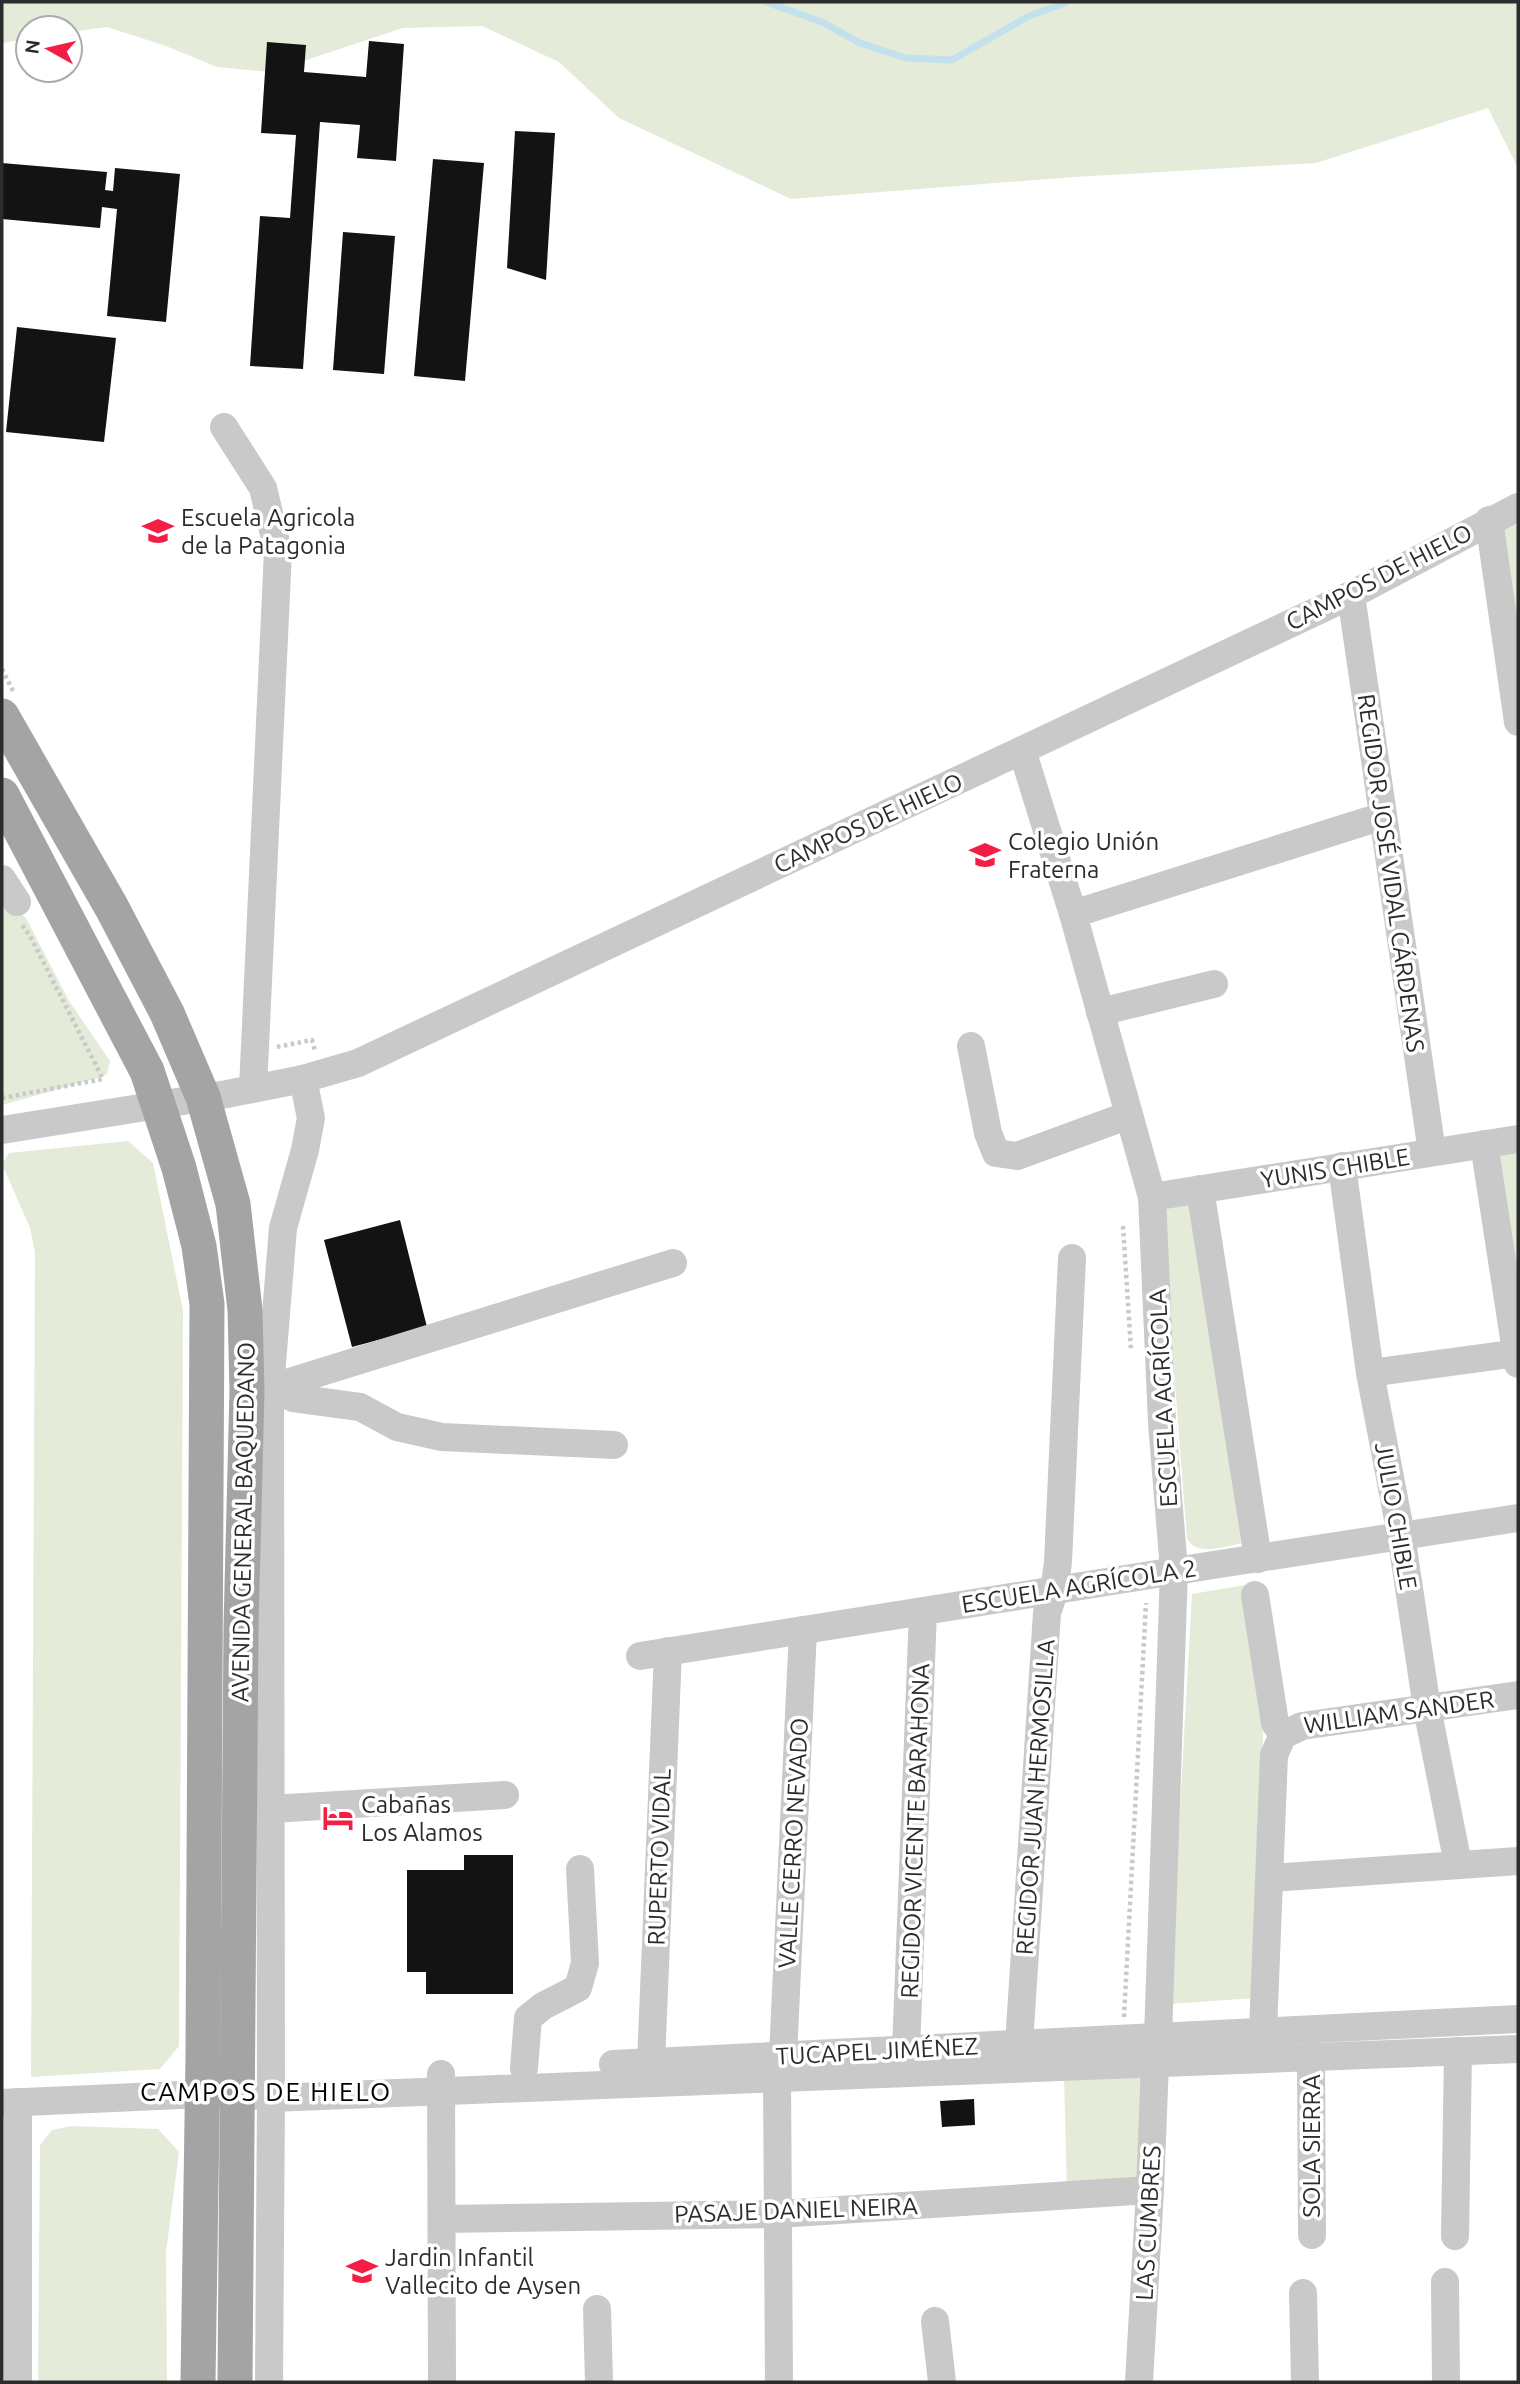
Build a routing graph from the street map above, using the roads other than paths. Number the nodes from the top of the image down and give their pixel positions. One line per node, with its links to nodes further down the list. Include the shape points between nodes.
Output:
1 (224, 427): 17 (street, via 263,488 278,551)
2 (1518, 507): 3 (street, CAMPOS DE HIELO)
3 (1489, 520): 4 (street, CAMPOS DE HIELO); 6 (street)
4 (1350, 595): 7 (street, CAMPOS DE HIELO); 9 (street, REGIDOR JOSÉ VIDAL CÁRDENAS)
5 (2, 716): 18 (main road, AVENIDA GENERAL BAQUEDANO, via 140,959)
6 (1518, 722)
7 (1022, 750): 12 (street, ESCUELA AGRÍCOLA); 16 (street, CAMPOS DE HIELO, via 377,1055)
8 (2, 795): 19 (main road, AVENIDA GENERAL BAQUEDANO, via 134,1042)
9 (1383, 816): 12 (street); 24 (street, REGIDOR JOSÉ VIDAL CÁRDENAS)
10 (2, 879): 11 (street)
11 (16, 910)
12 (1073, 914): 14 (street, ESCUELA AGRÍCOLA)
13 (1213, 984): 14 (street)
14 (1101, 1012): 20 (street, ESCUELA AGRÍCOLA)
15 (971, 1045): 20 (street, via 996,1153 1017,1156)
16 (303, 1079): 17 (street, CAMPOS DE HIELO); 32 (street, AVENIDA GENERAL BAQUEDANO, via 310,1118 283,1228)
17 (253, 1089): 18 (street, CAMPOS DE HIELO)
18 (203, 1097): 19 (street, CAMPOS DE HIELO); 65 (main road, AVENIDA GENERAL BAQUEDANO, via 233,1204 245,1310 240,1627)
19 (158, 1103): 21 (street); 66 (main road, AVENIDA GENERAL BAQUEDANO, via 180,1168 207,1304)
20 (1129, 1115): 27 (street, ESCUELA AGRÍCOLA)
21 (2, 1130)
22 (1518, 1139): 23 (street, YUNIS CHIBLE)
23 (1484, 1144): 24 (street, YUNIS CHIBLE); 30 (street)
24 (1432, 1152): 25 (street, YUNIS CHIBLE)
25 (1342, 1166): 26 (street, YUNIS CHIBLE); 31 (street, JULIO CHIBLE)
26 (1200, 1189): 27 (street, YUNIS CHIBLE); 36 (street)
27 (1152, 1197): 37 (street, ESCUELA AGRÍCOLA, via 1162,1423)
28 (1072, 1258): 38 (street, REGIDOR JUAN HERMOSILLA)
29 (673, 1263): 32 (street)
30 (1518, 1357): 31 (street)
31 (1370, 1373): 35 (street, JULIO CHIBLE)
32 (270, 1388): 33 (street, via 293,1398 360,1407 397,1427 443,1437); 48 (street, AVENIDA GENERAL BAQUEDANO)
33 (614, 1445)
34 (1518, 1518): 35 (street, ESCUELA AGRÍCOLA 2)
35 (1401, 1535): 36 (street, ESCUELA AGRÍCOLA 2); 45 (street, JULIO CHIBLE)
36 (1258, 1559): 37 (street, ESCUELA AGRÍCOLA 2)
37 (1161, 1572): 38 (street, ESCUELA AGRÍCOLA 2); 58 (street, ESCUELA AGRÍCOLA)
38 (1054, 1592): 40 (street, ESCUELA AGRÍCOLA 2); 55 (street, REGIDOR JUAN HERMOSILLA, via 1047,1613)
39 (1255, 1595): 46 (street, via 1275,1723)
40 (923, 1611): 41 (street, ESCUELA AGRÍCOLA 2); 57 (street, REGIDOR VICENTE BARAHONA)
41 (803, 1630): 42 (street, ESCUELA AGRÍCOLA 2); 62 (street, VALLE CERRO NEVADO)
42 (668, 1651): 43 (street, ESCUELA AGRÍCOLA 2); 61 (street, RUPERTO VIDAL)
43 (640, 1656)
44 (1518, 1695): 45 (street, WILLIAM SANDER)
45 (1427, 1708): 46 (street, WILLIAM SANDER, via 1302,1726); 50 (street, JULIO CHIBLE)
46 (1283, 1735): 52 (street, via 1274,1755)
47 (505, 1795): 48 (street)
48 (271, 1809): 65 (street, AVENIDA GENERAL BAQUEDANO)
49 (1518, 1861): 50 (street)
50 (1458, 1864): 52 (street)
51 (580, 1869): 63 (street, via 585,1963 578,1988 528,2018)
52 (1270, 1878): 54 (street)
53 (1518, 2019): 54 (street, TUCAPEL JIMÉNEZ)
54 (1263, 2032): 58 (street, TUCAPEL JIMÉNEZ)
55 (1019, 2044): 57 (street, TUCAPEL JIMÉNEZ); 58 (street, TUCAPEL JIMÉNEZ, via 1123,2039)
56 (1518, 2049): 59 (street, TUCAPEL JIMÉNEZ)
57 (906, 2050): 62 (street, TUCAPEL JIMÉNEZ)
58 (1156, 2050): 60 (street, TUCAPEL JIMÉNEZ); 62 (street, TUCAPEL JIMÉNEZ); 68 (street, LAS CUMBRES)
59 (1458, 2051): 60 (street, TUCAPEL JIMÉNEZ); 72 (street)
60 (1311, 2057): 71 (street, SOLA SIERRA)
61 (651, 2063): 62 (street, TUCAPEL JIMÉNEZ); 63 (street, TUCAPEL JIMÉNEZ)
62 (780, 2067): 64 (street, TUCAPEL JIMÉNEZ); 69 (street, VALLE CERRO NEVADO)
63 (524, 2068): 64 (street, TUCAPEL JIMÉNEZ)
64 (441, 2080): 65 (street, TUCAPEL JIMÉNEZ); 70 (street)
65 (260, 2091): 66 (street, TUCAPEL JIMÉNEZ); 79 (main road, AVENIDA GENERAL BAQUEDANO); 80 (street, AVENIDA GENERAL BAQUEDANO)
66 (203, 2094): 67 (street, TUCAPEL JIMÉNEZ); 78 (main road, AVENIDA GENERAL BAQUEDANO)
67 (10, 2102): 77 (street)
68 (1150, 2190): 69 (street, PASAJE DANIEL NEIRA); 85 (street, LAS CUMBRES)
69 (778, 2214): 70 (street, PASAJE DANIEL NEIRA); 83 (street, VALLE CERRO NEVADO)
70 (442, 2219): 81 (street)
71 (1312, 2235)
72 (1455, 2236)
73 (1445, 2282): 87 (street)
74 (1303, 2293): 86 (street)
75 (597, 2309): 82 (street)
76 (935, 2321): 84 (street)
77 (18, 2382)
78 (198, 2382)
79 (235, 2382)
80 (269, 2382)
81 (442, 2382)
82 (599, 2382)
83 (779, 2382)
84 (942, 2382)
85 (1139, 2382)
86 (1305, 2382)
87 (1446, 2382)

